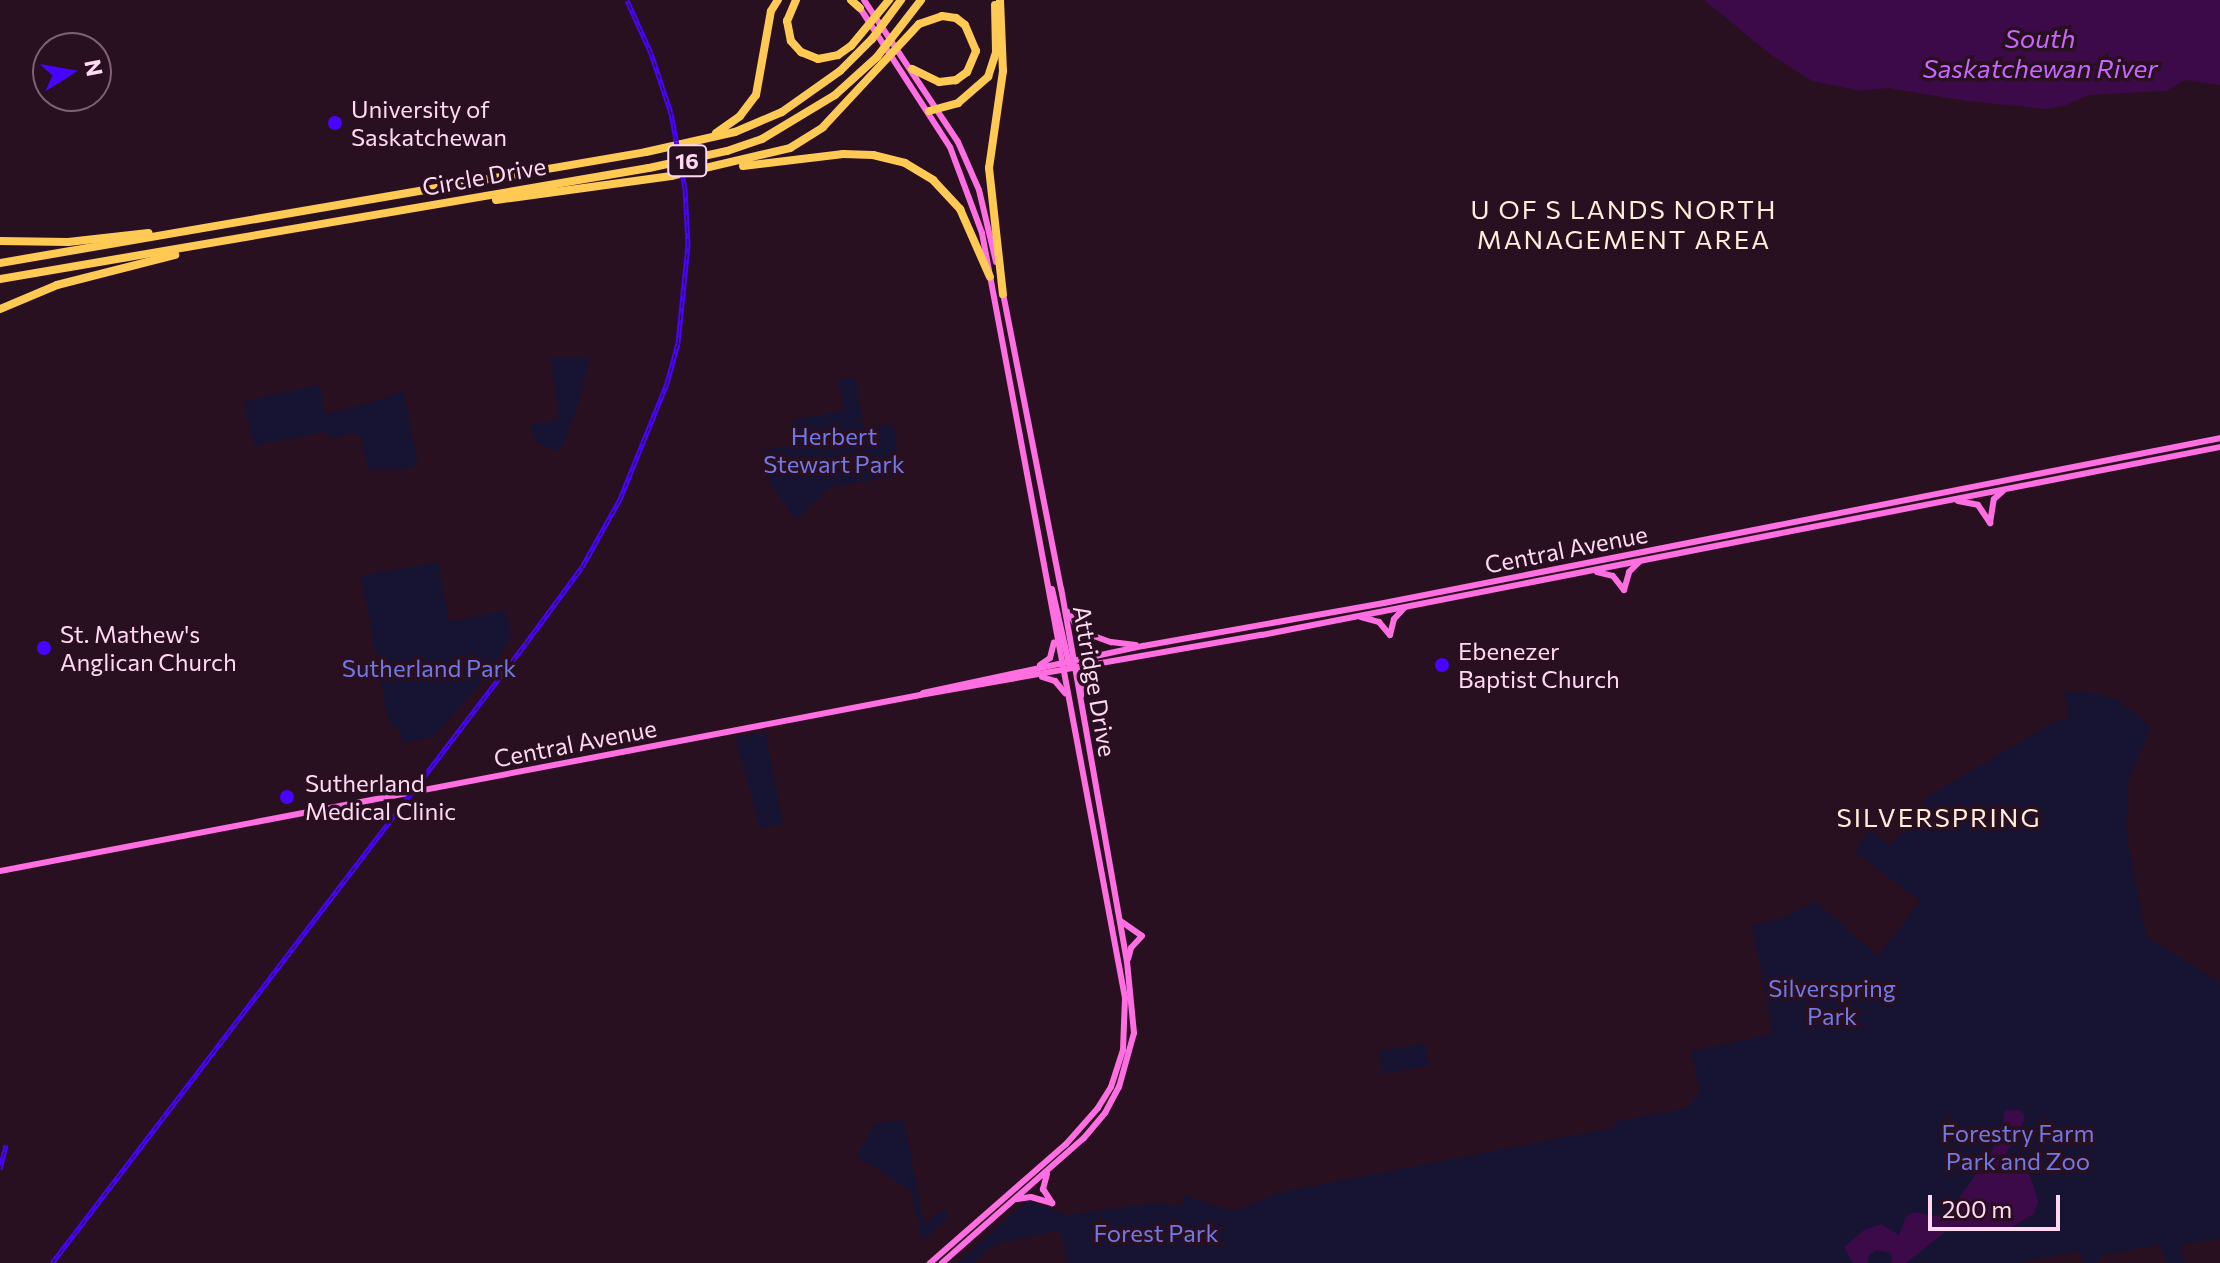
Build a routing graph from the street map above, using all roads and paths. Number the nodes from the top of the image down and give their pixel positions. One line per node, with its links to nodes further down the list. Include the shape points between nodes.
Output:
1 (778, 0): 12 (highway, via 771,11 760,85 751,103 725,129)
2 (796, 0): 3 (highway, via 787,21 791,41 818,59 851,46)
3 (889, 0)
4 (901, 0): 12 (highway, Circle Drive / 16, via 862,50 806,97 735,132)
5 (921, 0): 14 (highway, Circle Drive / 16, via 855,78 812,111 762,139 676,163)
6 (997, 0): 10 (highway, via 996,52 988,77 958,103); 21 (highway, via 1003,71 989,168)
7 (861, 5): 8 (main road)
8 (898, 56): 9 (main road, Attridge Drive); 11 (main road, Attridge Drive)
9 (912, 69): 10 (main road, Attridge Drive); 13 (highway, via 939,82 967,72 976,51 965,25 942,16 919,24 829,121 800,144)
10 (939, 109): 11 (highway); 21 (main road, Attridge Drive, via 979,190)
11 (929, 111): 19 (main road, Attridge Drive, via 971,197)
12 (688, 143): 15 (highway, Circle Drive / 16)
13 (671, 176): 14 (highway); 19 (highway, via 843,154 898,160 946,191 966,219)
14 (400, 211): 17 (highway, Circle Drive / 16)
15 (213, 227): 16 (highway, via 68,242); 18 (highway, Circle Drive / 16)
16 (0, 241)
17 (202, 246): 20 (highway, Circle Drive / 16); 22 (highway, via 57,285)
18 (0, 263)
19 (990, 277): 29 (main road, Attridge Drive)
20 (0, 279)
21 (1003, 294): 30 (main road, Attridge Drive)
22 (0, 309)
23 (2220, 438): 34 (main road, Central Avenue)
24 (2220, 447): 25 (main road, Central Avenue)
25 (2007, 489): 26 (main road, Central Avenue); 26 (main road, via 1994,499 1990,523 1975,504)
26 (1946, 501): 27 (main road, Central Avenue)
27 (1639, 561): 28 (main road, Central Avenue); 28 (main road, via 1624,590 1613,576)
28 (1589, 572): 31 (main road, Central Avenue)
29 (1048, 580): 33 (main road, Attridge Drive); 35 (main road)
30 (1061, 589): 34 (main road, via 1080,631); 35 (main road, Attridge Drive)
31 (1405, 607): 32 (main road, Central Avenue); 32 (main road, via 1394,619 1390,635 1377,621)
32 (1358, 616): 36 (main road, Central Avenue)
33 (1055, 635): 35 (main road, Attridge Drive); 37 (main road, via 1050,658)
34 (1143, 646): 35 (main road, Central Avenue)
35 (1067, 662): 37 (main road, Central Avenue); 38 (main road, Attridge Drive); 39 (main road, Attridge Drive)
36 (1101, 664): 38 (main road, Central Avenue); 43 (main road, via 1083,679)
37 (1037, 668): 41 (main road, Central Avenue)
38 (1074, 669): 39 (main road, Central Avenue); 43 (main road, Attridge Drive)
39 (1062, 671): 40 (main road, Central Avenue); 42 (main road, Attridge Drive)
40 (1039, 676): 41 (main road, Central Avenue); 42 (main road, via 1055,681)
41 (920, 695): 44 (main road, Central Avenue)
42 (1067, 696): 49 (main road, Attridge Drive, via 1116,941 1125,998 1123,1050 1111,1087 1083,1127)
43 (1080, 704): 45 (main road, Attridge Drive)
44 (0, 871)
45 (1120, 920): 46 (main road, Attridge Drive); 46 (main road, via 1142,936)
46 (1127, 962): 47 (main road, Attridge Drive, via 1134,1023 1125,1071 1105,1113)
47 (1047, 1171): 48 (main road, Attridge Drive); 48 (main road, via 1043,1189 1052,1203 1031,1197)
48 (1014, 1200): 50 (main road, Attridge Drive)
49 (930, 1263)
50 (942, 1263)

